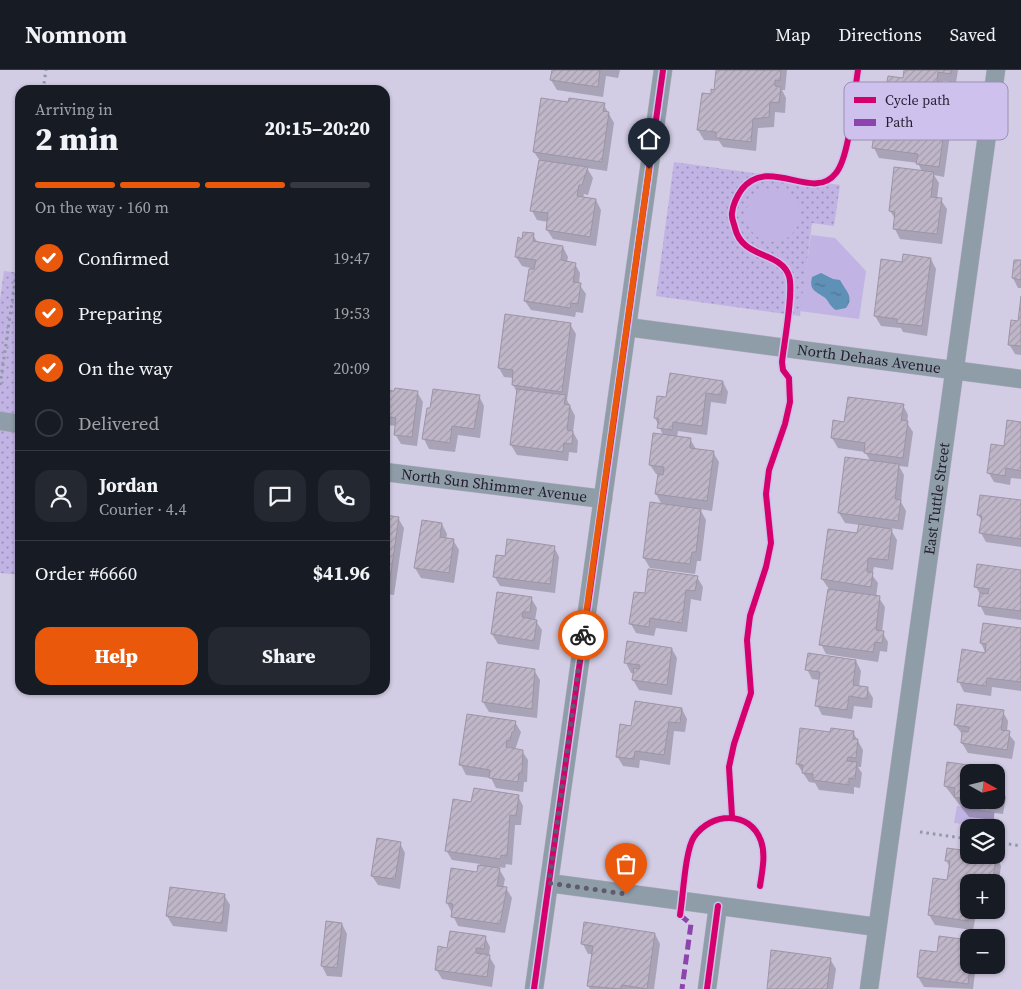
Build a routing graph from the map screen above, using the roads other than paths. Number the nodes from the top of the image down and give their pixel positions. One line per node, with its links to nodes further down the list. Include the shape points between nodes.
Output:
1 (663, 70): 3 (street)
2 (986, 140): 4 (street, East Tuttle Street)
3 (627, 327): 4 (street, North Dehaas Avenue); 9 (street)
4 (954, 370): 5 (street, North Dehaas Avenue); 12 (street, East Tuttle Street)
5 (1021, 379)
6 (0, 421): 7 (street)
7 (15, 423)
8 (390, 473): 9 (street, North Sun Shimmer Avenue)
9 (603, 499): 10 (street)
10 (549, 883): 11 (street); 13 (street)
11 (718, 906): 12 (street); 14 (street)
12 (877, 927): 15 (street, East Tuttle Street)
13 (534, 989)
14 (708, 989)
15 (868, 989)

